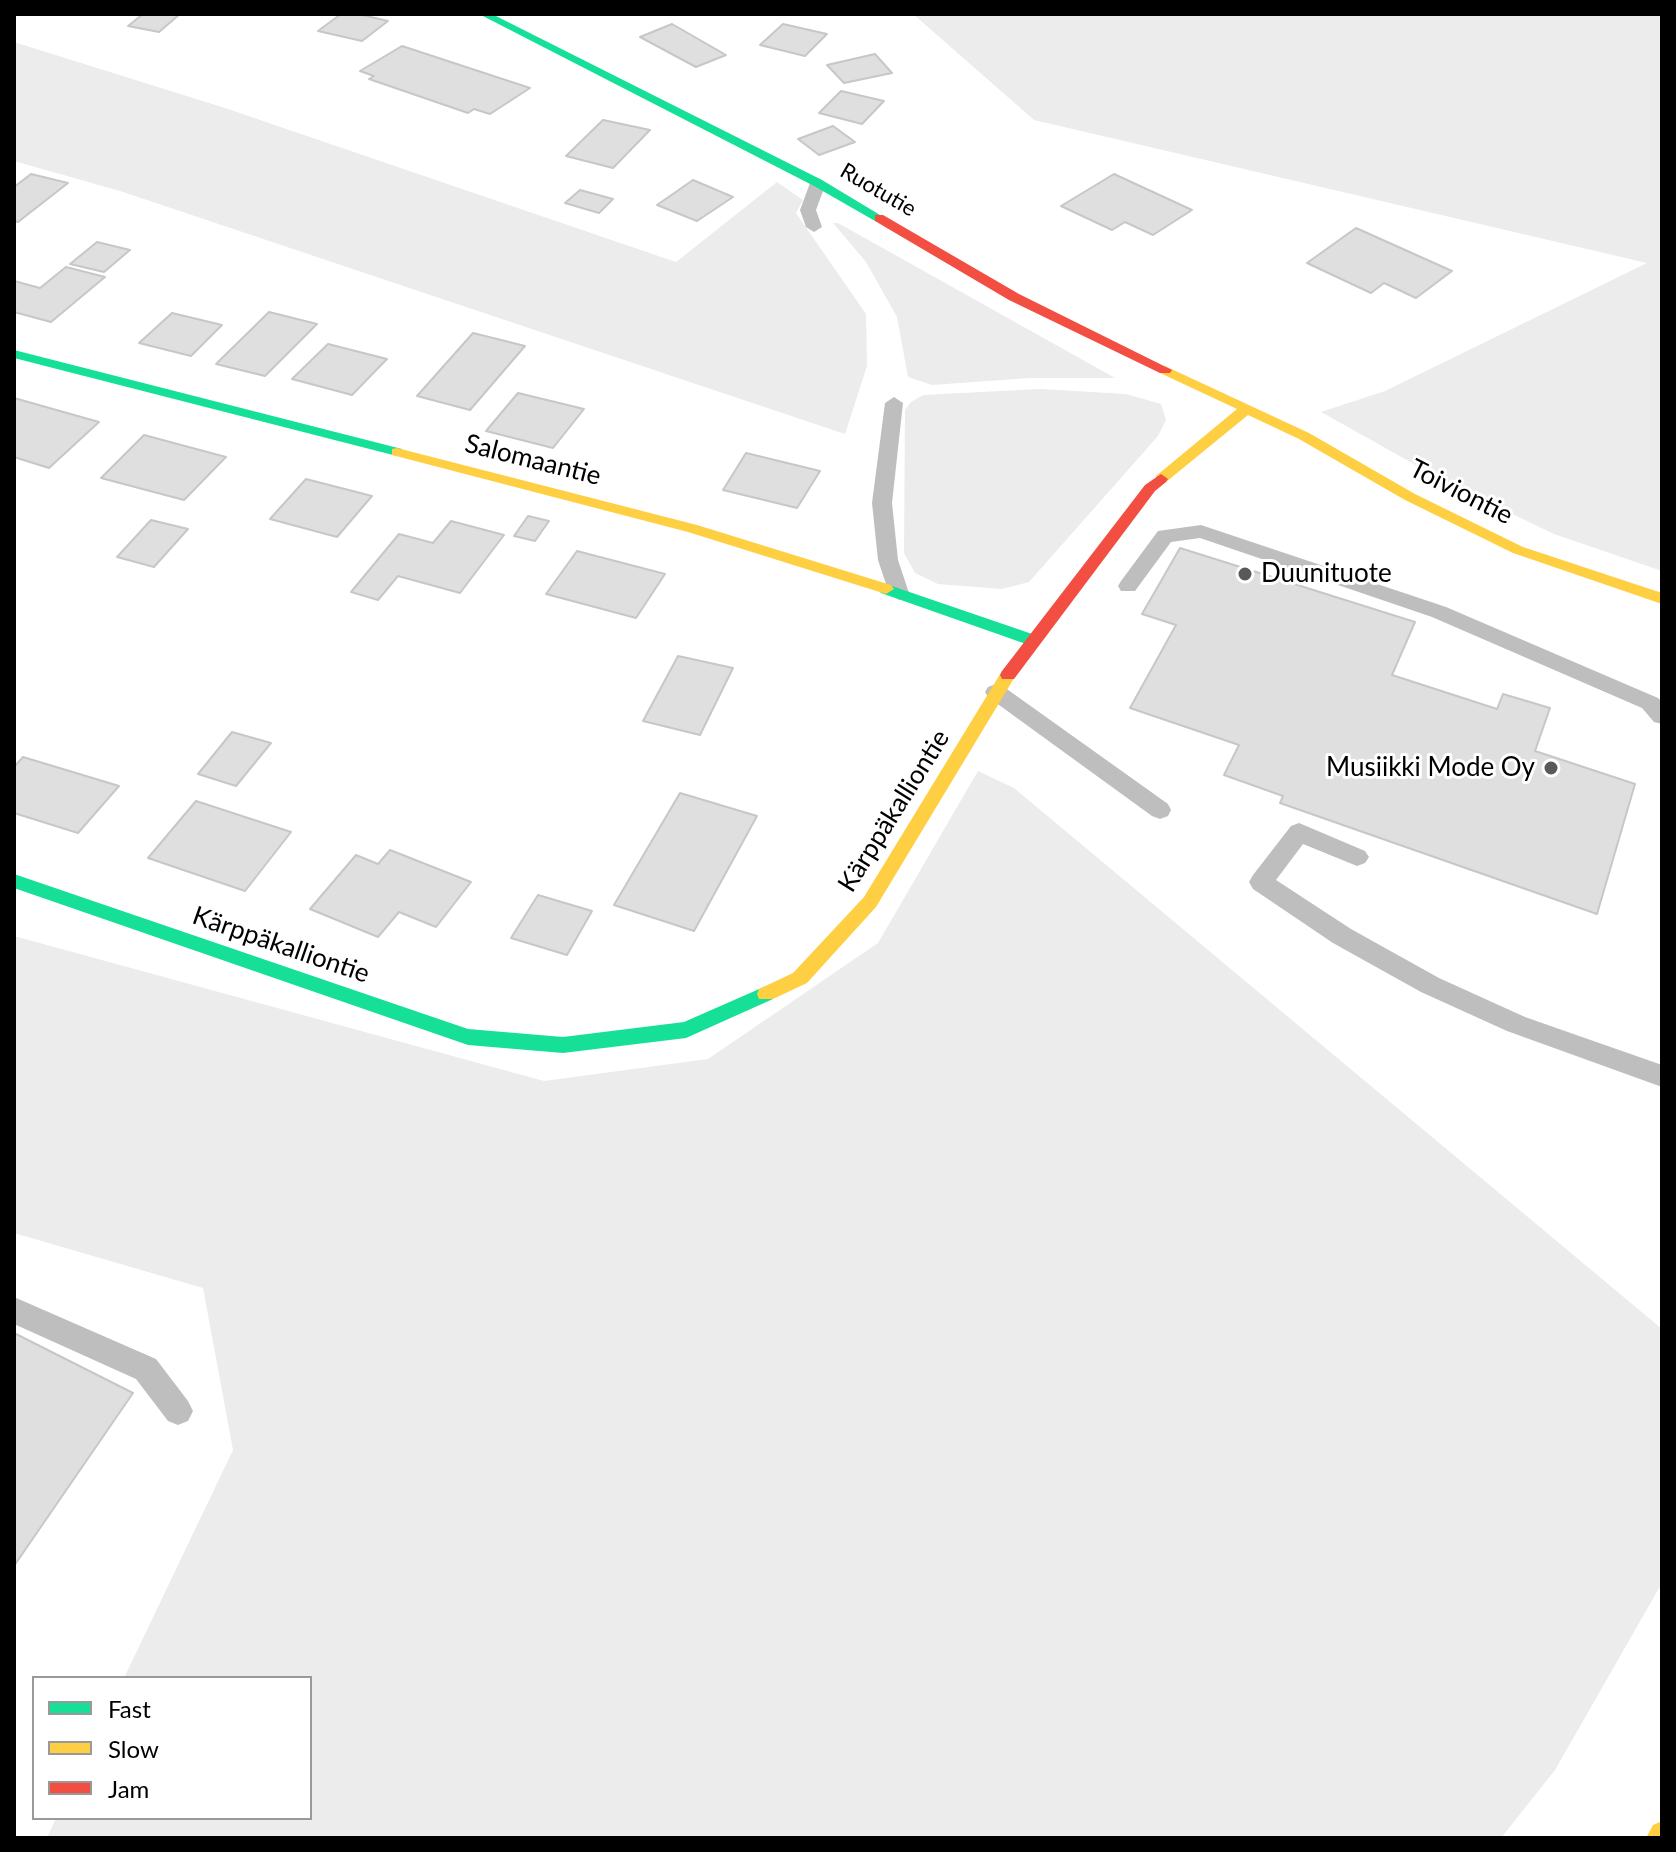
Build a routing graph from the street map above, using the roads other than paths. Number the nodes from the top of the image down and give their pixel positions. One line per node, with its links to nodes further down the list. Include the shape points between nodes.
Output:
1 (484, 14): 2 (street, Ruotutie)
2 (818, 183): 3 (lane, via 808,210); 6 (street, Ruotutie, via 1014,297)
3 (814, 227)
4 (14, 354): 8 (street, Salomaantie, via 692,528)
5 (894, 403): 8 (lane, via 882,503 888,560)
6 (1247, 408): 9 (street, Toiviontie, via 1518,550); 10 (street, Kärppäkalliontie, via 1150,488)
7 (1128, 586): 12 (lane, via 1165,536 1201,531 1439,612 1650,703)
8 (899, 593): 10 (street, Salomaantie)
9 (1662, 599)
10 (1032, 640): 11 (street, Kärppäkalliontie)
11 (996, 692): 13 (lane); 15 (street, Kärppäkalliontie, via 870,902 850,924 800,978 686,1030 563,1045 468,1037)
12 (1662, 716)
13 (1160, 810)
14 (1357, 857): 16 (lane, via 1299,832 1261,882 1430,985 1516,1024)
15 (14, 881)
16 (1662, 1076)
17 (14, 1310): 18 (lane, via 146,1369)
18 (178, 1411)

